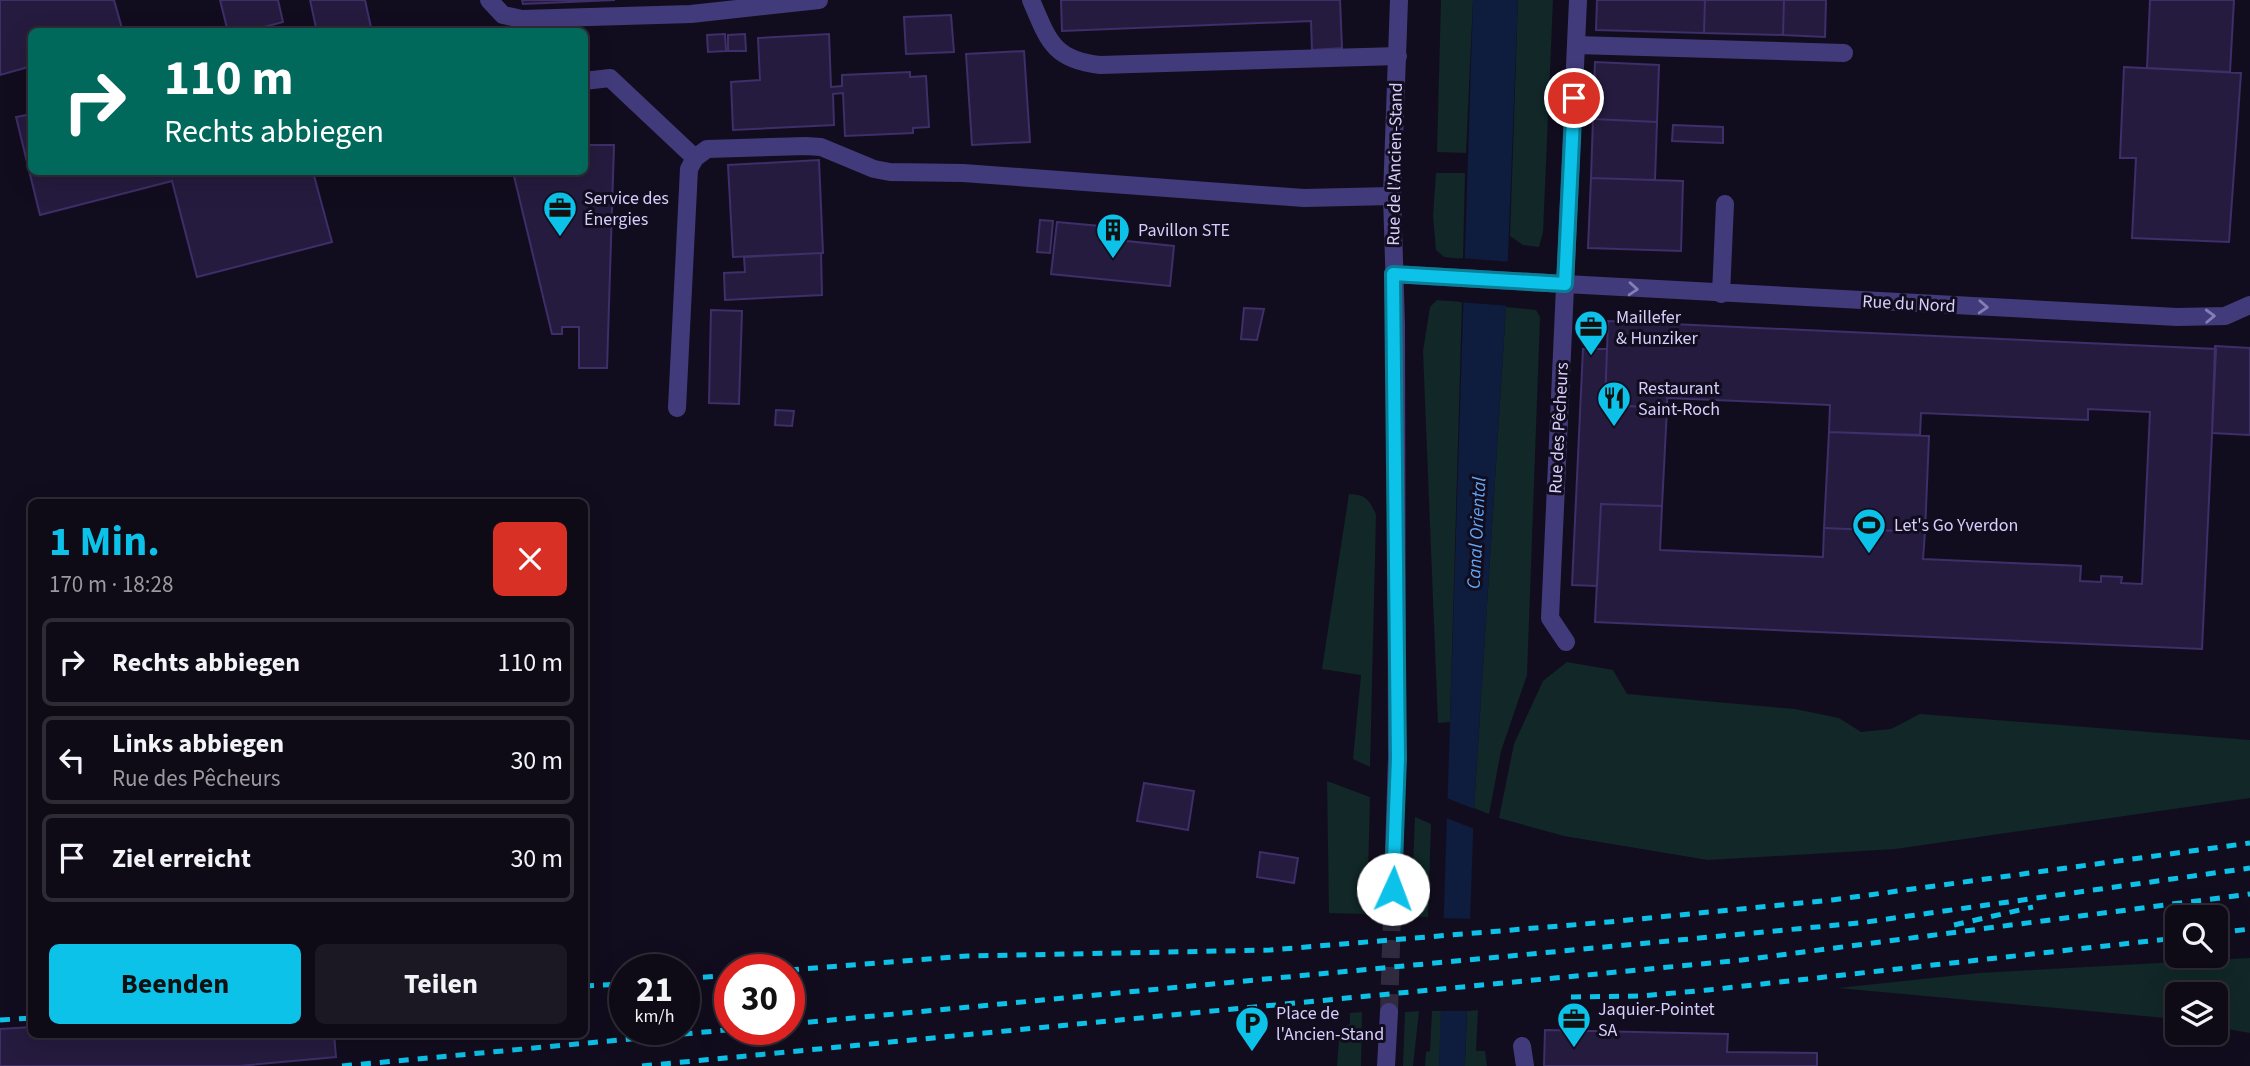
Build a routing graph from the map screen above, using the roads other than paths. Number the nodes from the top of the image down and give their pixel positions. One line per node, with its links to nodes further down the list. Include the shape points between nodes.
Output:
1 (489, 0): 2 (street, via 503,15 522,19 691,14)
2 (819, 0)
3 (1031, 0): 8 (street, via 1057,52 1080,63)
4 (1399, 0): 8 (street, Rue de l'Ancien-Stand)
5 (1578, 0): 6 (street, Rue des Pêcheurs)
6 (1576, 45): 7 (street); 14 (street, Rue des Pêcheurs)
7 (1844, 53)
8 (1398, 56): 11 (street, Rue de l'Ancien-Stand)
9 (588, 81): 10 (street, via 610,78)
10 (695, 158): 11 (street, via 707,149 728,146 821,147 890,172 962,173 1304,198); 17 (street, via 689,169)
11 (1392, 196): 13 (street, Rue de l'Ancien-Stand)
12 (1726, 204): 15 (street)
13 (1393, 274): 14 (street, Rue du Nord); 19 (street, Rue de l'Ancien-Stand, via 1398,758)
14 (1565, 284): 15 (street, Rue du Nord, one-way to 15); 18 (street, Rue des Pêcheurs, via 1550,618)
15 (1721, 294): 16 (street, Rue du Nord, one-way to 16, via 2177,317 2225,316)
16 (2250, 305)
17 (677, 408)
18 (1566, 642)
19 (1392, 915)
20 (1389, 1012): 22 (street)
21 (1522, 1046): 23 (street)
22 (1386, 1066)
23 (1525, 1066)

